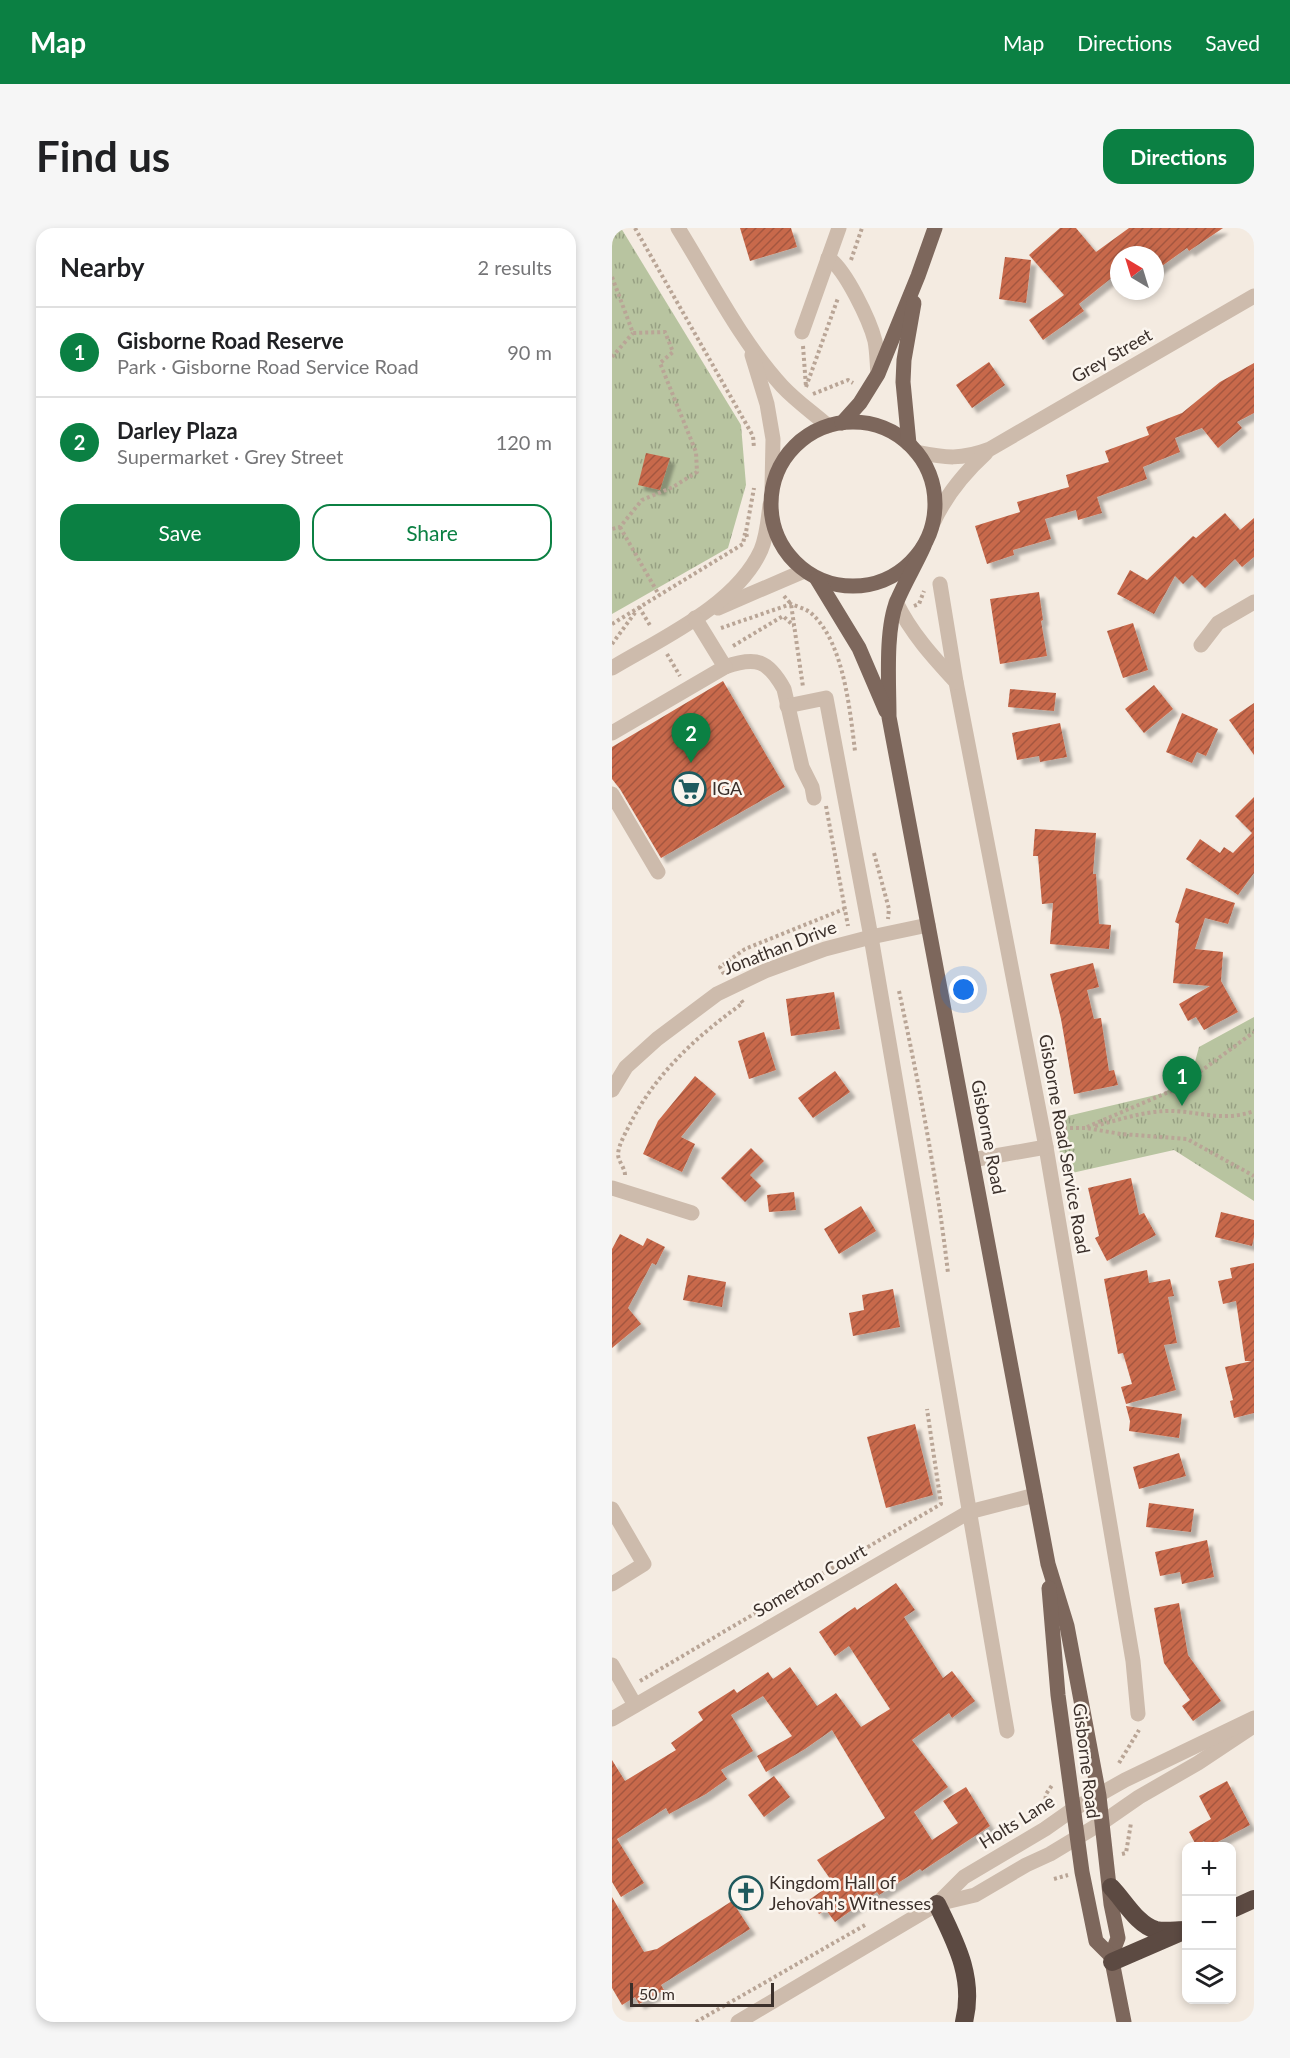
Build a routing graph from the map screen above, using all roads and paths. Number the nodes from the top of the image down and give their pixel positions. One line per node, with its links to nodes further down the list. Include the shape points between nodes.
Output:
1 (635, 228): 19 (path)
2 (678, 228): 13 (street)
3 (839, 228): 6 (street)
4 (862, 228): 9 (path)
5 (935, 228): 7 (main road)
6 (828, 258): 9 (street); 11 (street)
7 (918, 276): 15 (main road); 20 (main road, via 903,382)
8 (612, 277): 12 (path)
9 (845, 277): 11 (path, via 806,388); 15 (street, via 876,343)
10 (1254, 296): 21 (street, Grey Street)
11 (802, 332)
12 (633, 333): 14 (path); 25 (path, via 665,332 673,352 660,363 696,452 697,472 642,501)
13 (750, 346): 18 (street, via 798,402); 22 (street, via 767,404)
14 (612, 357)
15 (878, 374): 16 (main road)
16 (867, 392): 17 (path, via 848,380); 18 (main road, via 860,404)
17 (807, 397)
18 (835, 424): 20 (main road, via 867,423 889,430); 22 (main road, via 808,435 791,449)
19 (753, 435)
20 (913, 448): 21 (street, Grey Street, via 950,458); 24 (main road, via 927,467 933,485)
21 (990, 449): 24 (street, Grey Street, via 944,499)
22 (772, 488): 23 (main road)
23 (770, 505): 29 (main road, via 774,531 786,553); 36 (street, via 767,532 749,570 723,599)
24 (933, 523): 28 (main road)
25 (620, 527): 26 (path); 31 (path)
26 (612, 529)
27 (746, 532): 31 (path, via 743,544)
28 (924, 546): 29 (main road, via 908,565 888,579 865,586 840,586); 34 (main road, Gisborne Road)
29 (810, 575): 36 (street); 44 (main road, Gisborne Road, via 859,648)
30 (934, 583): 34 (path, via 919,604); 42 (street, Gisborne Road Service Road)
31 (659, 595): 35 (path)
32 (1254, 602): 39 (street, via 1218,623)
33 (791, 604): 36 (path, via 723,628)
34 (898, 606): 42 (street, via 919,640); 44 (main road, Gisborne Road, via 891,629)
35 (639, 607): 37 (path); 38 (path)
36 (695, 618): 40 (street); 41 (street)
37 (612, 624)
38 (612, 645)
39 (1201, 645)
40 (725, 667): 43 (street, via 742,660 761,662 778,678); 45 (street)
41 (612, 668)
42 (956, 682): 56 (street, Gisborne Road Service Road)
43 (788, 706): 47 (street, via 802,767 813,787); 51 (street, via 826,698)
44 (889, 717): 50 (main road, Gisborne Road)
45 (612, 733)
46 (612, 794): 48 (street)
47 (814, 798)
48 (658, 872)
49 (844, 909): 52 (path, via 745,949 720,966)
50 (928, 925): 51 (street, Jonathan Drive); 59 (main road, Gisborne Road)
51 (871, 937): 52 (street, Jonathan Drive, via 765,971); 66 (street)
52 (732, 986): 54 (street, Jonathan Drive, via 657,1039 626,1068); 61 (path, via 743,1003 689,1045 639,1107 621,1142 618,1156 626,1173)
53 (1254, 1032): 57 (path, via 1178,1088)
54 (612, 1089)
55 (1254, 1111): 57 (path, via 1225,1117 1148,1112)
56 (1041, 1127): 57 (path); 58 (street, Gisborne Road Service Road)
57 (1086, 1128): 60 (path, via 1187,1139)
58 (1046, 1147): 59 (street); 72 (street, Gisborne Road Service Road, via 1133,1661)
59 (972, 1160): 64 (main road, Gisborne Road)
60 (1254, 1176)
61 (616, 1190): 62 (street)
62 (692, 1213)
63 (927, 1408): 70 (path, via 942,1504)
64 (1035, 1495): 66 (street, Somerton Court); 67 (main road, Gisborne Road)
65 (612, 1509): 68 (street, via 644,1564)
66 (969, 1512): 71 (street, Somerton Court); 76 (street)
67 (1048, 1564): 78 (main road, Gisborne Road, via 1067,1626); 79 (main road, Gisborne Road)
68 (612, 1584)
69 (612, 1665): 70 (street)
70 (626, 1689): 71 (street)
71 (635, 1705): 74 (street, Somerton Court)
72 (1138, 1714): 77 (path, via 1139,1731)
73 (1254, 1718): 78 (street, Holts Lane)
74 (612, 1719)
75 (1254, 1725): 80 (street, Holts Lane)
76 (1006, 1731)
77 (1119, 1763)
78 (1099, 1796): 79 (street, Holts Lane); 80 (main road, Gisborne Road)
79 (1072, 1810): 81 (main road, Gisborne Road); 84 (street, Holts Lane, via 964,1877)
80 (1103, 1822): 81 (street, Holts Lane); 82 (main road, Gisborne Road)
81 (1077, 1839): 84 (street, Holts Lane, via 975,1895); 88 (main road, Gisborne Road, via 1096,1941)
82 (1111, 1887): 86 (highway, via 1149,1927); 88 (main road, Gisborne Road, via 1118,1938)
83 (1254, 1899): 85 (highway)
84 (937, 1904): 89 (street, Holts Lane); 90 (highway, via 964,1965 968,1986)
85 (1236, 1907)
86 (1182, 1930)
87 (1182, 1932): 88 (highway)
88 (1112, 1959): 91 (main road, Gisborne Road)
89 (738, 2022)
90 (964, 2022)
91 (1124, 2022)

